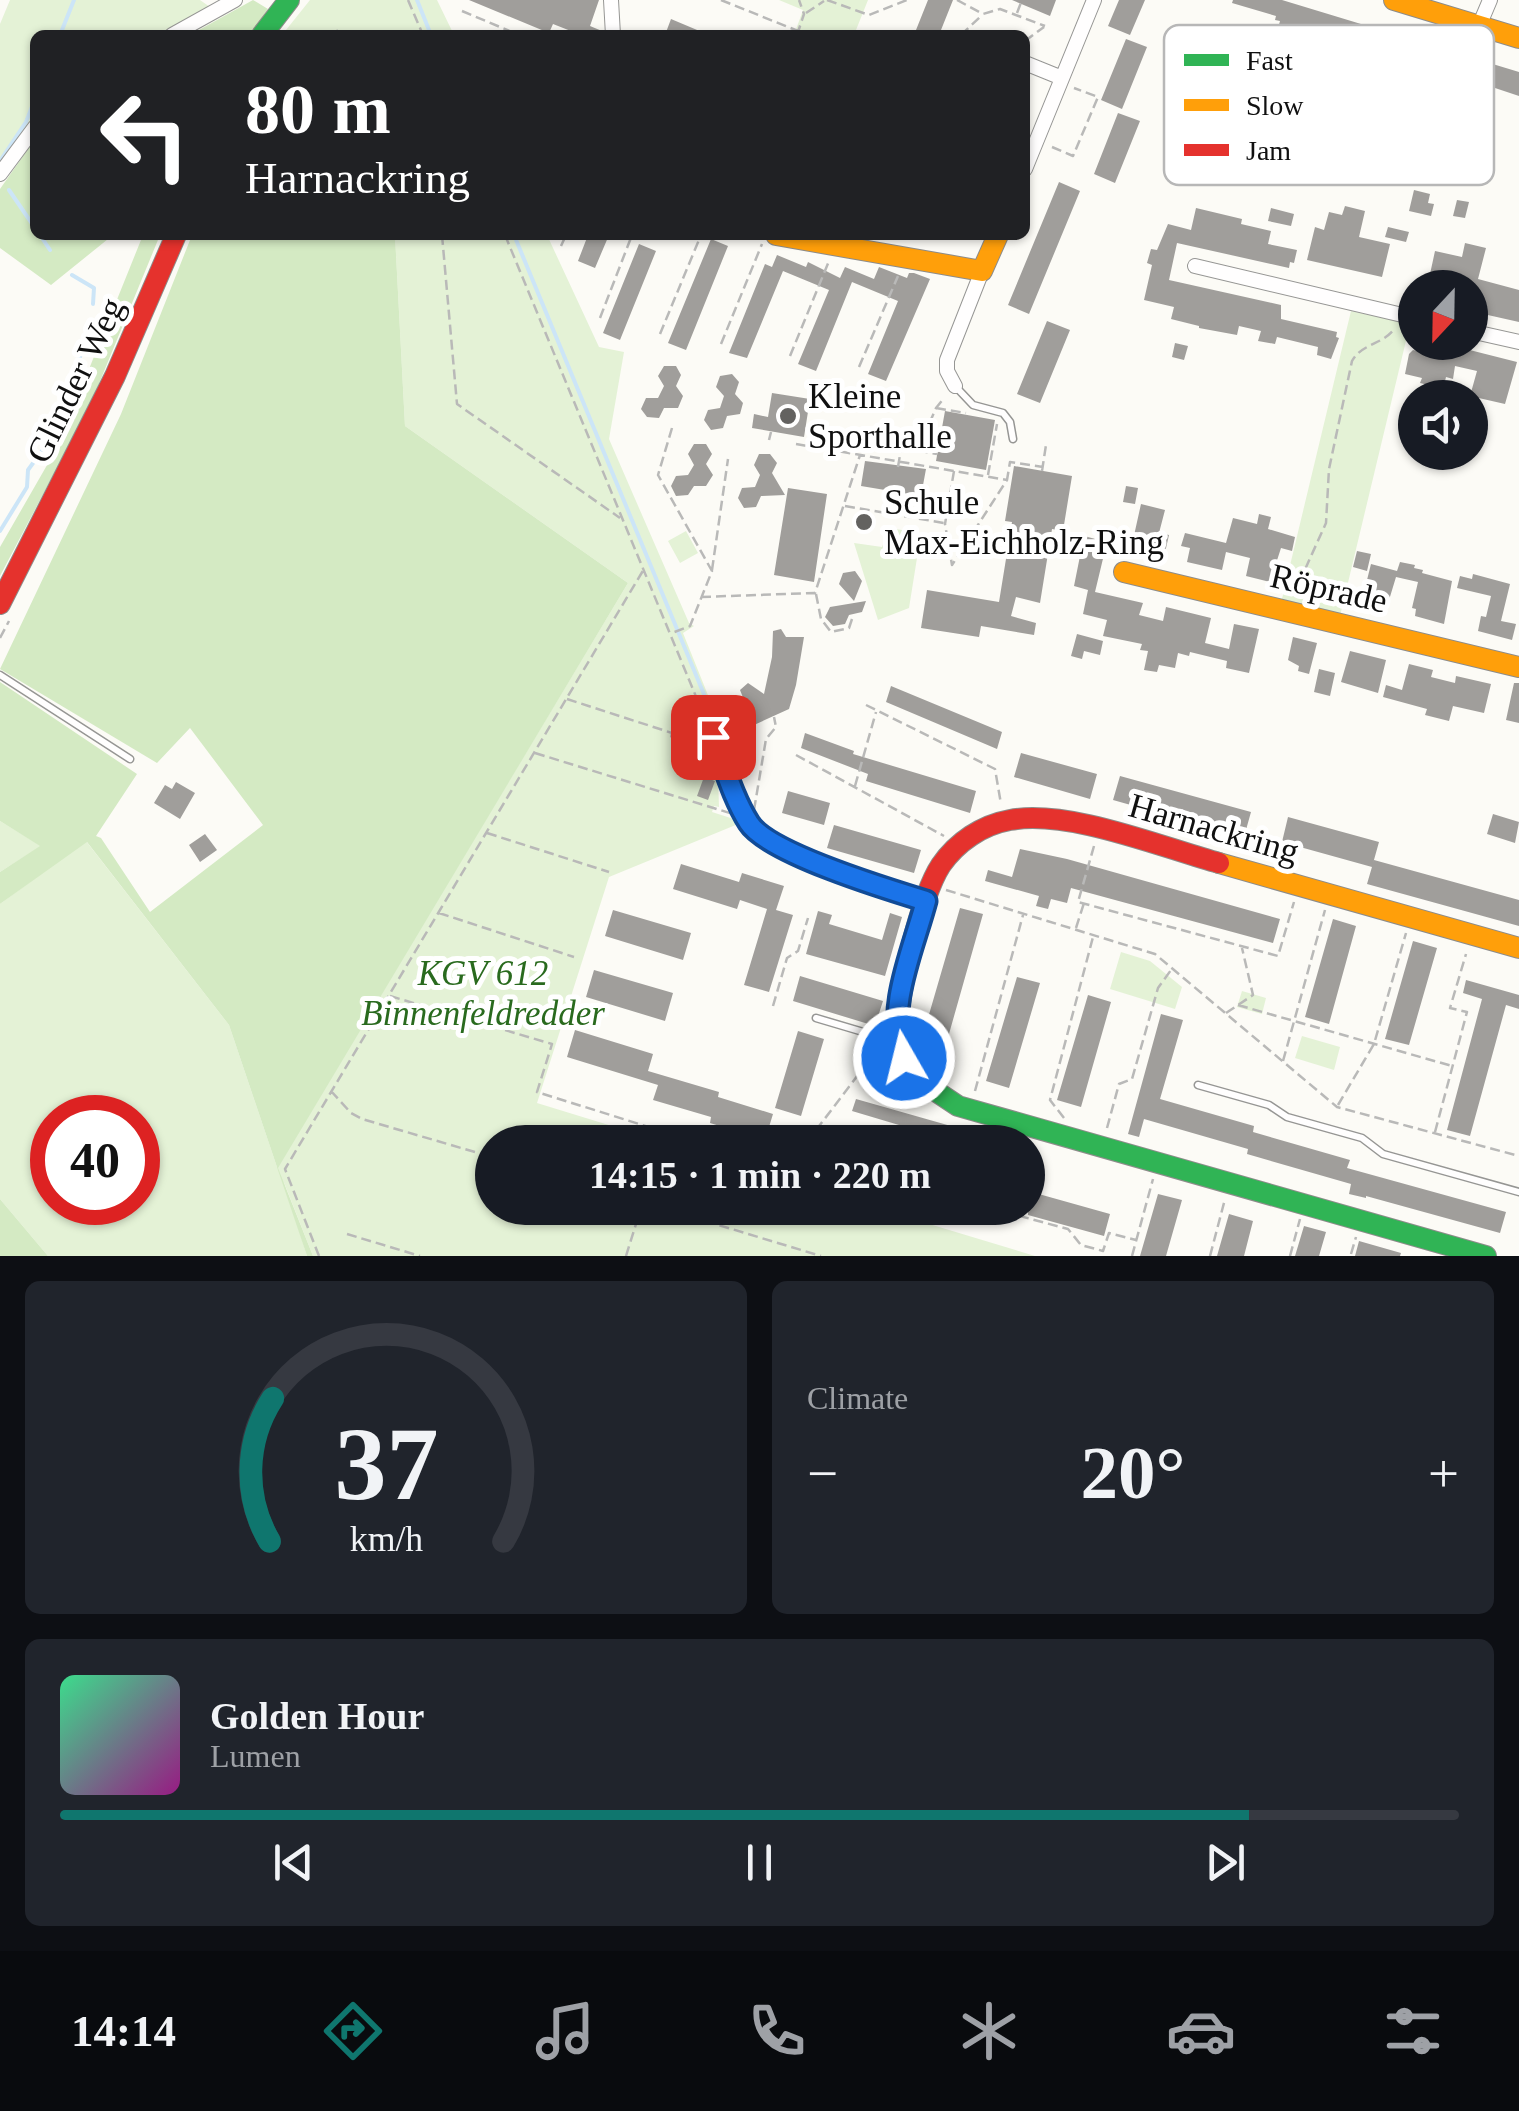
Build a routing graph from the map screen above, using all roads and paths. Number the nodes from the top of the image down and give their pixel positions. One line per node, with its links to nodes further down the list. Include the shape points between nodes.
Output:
1 (236, 0): 22 (street)
2 (408, 0): 24 (path)
3 (611, 0): 26 (street)
4 (721, 0): 27 (path)
5 (799, 0): 17 (path)
6 (826, 0): 15 (path, via 869,15); 17 (path)
7 (878, 0): 15 (path)
8 (907, 0): 15 (path)
9 (957, 0): 18 (path)
10 (1022, 0): 19 (path)
11 (1094, 0): 34 (street)
12 (1394, 0): 20 (street)
13 (1490, 0): 21 (street)
14 (281, 3): 23 (street)
15 (885, 10)
16 (462, 11): 25 (path)
17 (804, 14): 28 (path)
18 (983, 14): 19 (path); 29 (path)
19 (1016, 14): 31 (path, via 1046,26)
20 (1476, 25)
21 (1479, 25)
22 (181, 30)
23 (265, 30)
24 (420, 30)
25 (507, 30)
26 (612, 30)
27 (790, 30)
28 (798, 30)
29 (966, 30)
30 (1494, 30): 32 (street)
31 (1030, 37)
32 (1519, 38)
33 (1030, 65): 34 (street)
34 (1061, 80): 36 (street); 36 (path, via 1098,97 1074,156)
35 (30, 133): 38 (street)
36 (1037, 141): 37 (street)
37 (1030, 157)
38 (0, 174)
39 (174, 240): 92 (street, Glinder Weg, via 102,406)
40 (442, 240): 85 (path, via 457,404)
41 (507, 240): 85 (path)
42 (564, 240): 48 (path)
43 (630, 240): 54 (path)
44 (699, 240): 56 (path)
45 (764, 240): 59 (path)
46 (801, 240): 49 (street)
47 (996, 240): 52 (street)
48 (561, 246)
49 (835, 247): 50 (street); 60 (path)
50 (905, 259): 52 (street); 61 (path)
51 (1195, 266): 53 (street)
52 (982, 272): 62 (street, via 948,360)
53 (1398, 314)
54 (600, 318)
55 (1398, 326): 93 (path, via 1362,347 1352,362 1329,469 1326,523)
56 (660, 334)
57 (1488, 334): 58 (street)
58 (1519, 342)
59 (721, 344)
60 (790, 356)
61 (859, 367)
62 (955, 386): 63 (path); 70 (lane, via 973,406 1003,413)
63 (936, 408): 64 (path); 65 (path)
64 (966, 413)
65 (934, 417): 67 (path); 74 (path)
66 (998, 418): 82 (path)
67 (944, 419)
68 (672, 428): 88 (path, via 658,475)
69 (770, 432): 71 (path)
70 (1013, 439)
71 (769, 440)
72 (796, 444): 76 (path)
73 (1046, 444): 83 (path, via 1042,469 1010,462)
74 (901, 448): 75 (path); 79 (path)
75 (938, 454)
76 (860, 455): 79 (path); 84 (path)
77 (728, 460): 88 (path)
78 (944, 463): 80 (path)
79 (898, 464): 80 (path)
80 (942, 469): 81 (path)
81 (954, 471): 82 (path); 86 (path)
82 (988, 477): 83 (path)
83 (1007, 480): 86 (path, via 952,566)
84 (844, 506): 86 (path); 90 (path)
85 (624, 520): 87 (path)
86 (945, 524)
87 (644, 569): 95 (path); 98 (path)
88 (712, 571): 91 (path)
89 (1124, 572): 93 (street, Röprade)
90 (815, 593): 91 (path); 94 (path, via 831,632 848,628)
91 (701, 597): 95 (path, via 690,626)
92 (0, 604)
93 (1287, 611): 96 (street, Röprade)
94 (852, 619)
95 (670, 634): 102 (path)
96 (1519, 666)
97 (0, 675): 106 (lane)
98 (566, 699): 103 (path, via 672,733); 104 (path)
99 (866, 705): 100 (path)
100 (876, 710): 109 (path); 112 (path, via 994,769)
101 (774, 716): 110 (path)
102 (713, 737): 108 (lane)
103 (671, 738)
104 (534, 752): 111 (path); 114 (path)
105 (796, 755): 109 (path)
106 (130, 759)
107 (710, 771): 108 (lane)
108 (732, 779): 111 (lane)
109 (854, 787): 115 (path)
110 (755, 806)
111 (747, 819): 116 (lane, via 760,835)
112 (1004, 820): 113 (street, Harnackring, via 1046,816); 115 (street, Harnackring)
113 (1099, 830): 118 (street, Harnackring); 123 (path, via 1078,902)
114 (485, 833): 117 (path); 124 (path)
115 (958, 844): 121 (street, Harnackring)
116 (834, 871): 119 (street)
117 (609, 872)
118 (1298, 886): 122 (street, Harnackring); 131 (path, via 1278,956)
119 (880, 887): 120 (street); 121 (street)
120 (852, 892)
121 (928, 893): 125 (path); 141 (street, Harnackring, via 898,1006)
122 (1329, 894): 127 (street, Harnackring); 140 (path)
123 (1084, 903): 128 (path); 131 (path)
124 (438, 913): 133 (path); 135 (path)
125 (1024, 914): 128 (path); 148 (path)
126 (808, 918): 137 (path)
127 (1410, 918): 129 (street, Harnackring); 142 (path)
128 (1076, 930): 130 (path)
129 (1471, 934): 132 (street, Harnackring); 144 (path, via 1450,1008 1466,1012)
130 (1094, 936): 134 (path, via 1155,954); 152 (path, via 1050,1100 1064,1116)
131 (1241, 946): 136 (path, via 1253,995)
132 (1519, 948)
133 (574, 957)
134 (1172, 968): 138 (path); 153 (path, via 1158,988 1132,1079 1119,1084)
135 (388, 995): 146 (path); 149 (path, via 552,1044 536,1092)
136 (1238, 1005): 138 (path); 140 (path)
137 (772, 1006)
138 (1226, 1014): 143 (path)
139 (816, 1018): 141 (lane)
140 (1294, 1022): 142 (path); 143 (path)
141 (898, 1043): 148 (street, via 922,1083); 150 (path, via 874,1054)
142 (1374, 1044): 144 (path); 147 (path)
143 (1283, 1061): 147 (path)
144 (1452, 1066): 151 (path)
145 (1198, 1085): 158 (lane, via 1362,1138 1383,1154)
146 (331, 1091): 154 (path, via 362,1119); 165 (path, via 285,1168)
147 (1337, 1107): 151 (path)
148 (969, 1110): 152 (street)
149 (642, 1125)
150 (819, 1125)
151 (1434, 1133): 155 (path)
152 (1059, 1135): 153 (street)
153 (1102, 1147): 156 (street)
154 (475, 1152)
155 (1519, 1156)
156 (1157, 1163): 157 (street); 164 (path)
157 (1229, 1183): 159 (street); 170 (path)
158 (1519, 1192)
159 (1304, 1204): 171 (path); 172 (street)
160 (1045, 1223): 164 (path, via 1104,1251 1109,1233)
161 (636, 1225): 167 (path)
162 (718, 1225): 168 (path)
163 (347, 1234): 166 (path)
164 (1136, 1240): 169 (path)
165 (319, 1256)
166 (420, 1256)
167 (626, 1256)
168 (821, 1256)
169 (1132, 1256)
170 (1210, 1256)
171 (1290, 1256)
172 (1486, 1256)

